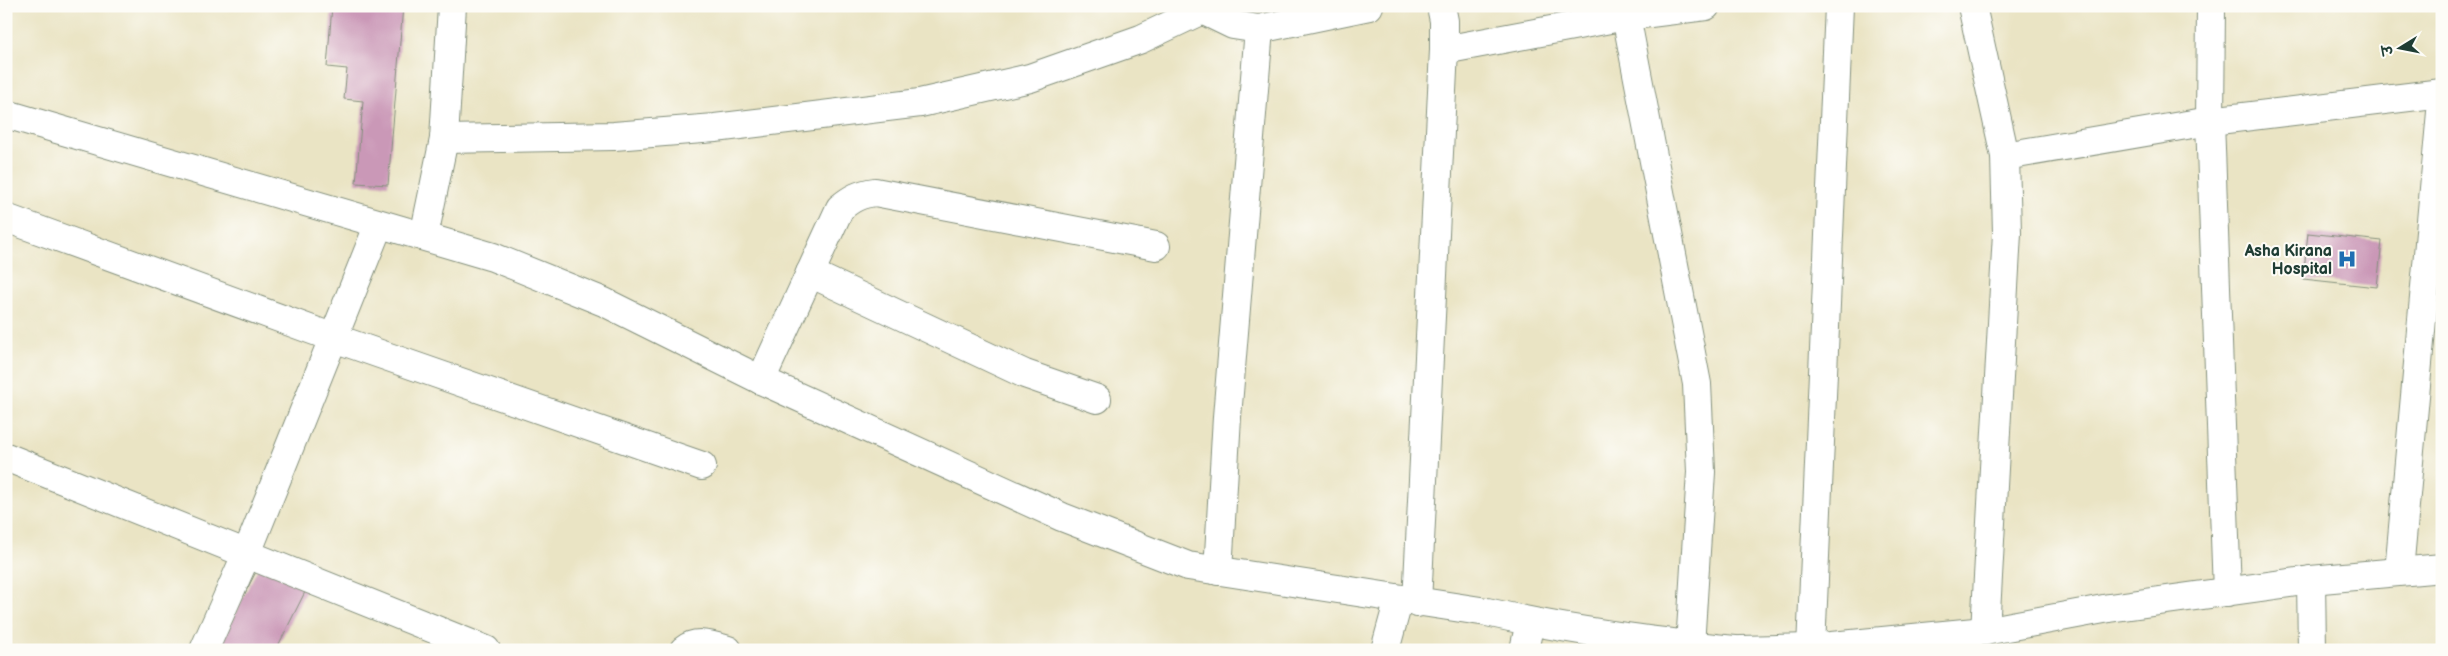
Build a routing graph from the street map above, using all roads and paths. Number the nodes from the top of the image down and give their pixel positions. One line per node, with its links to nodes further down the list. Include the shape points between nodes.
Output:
1 (452, 6): 16 (street)
2 (1369, 6): 10 (street)
3 (1441, 6): 11 (street)
4 (1706, 6): 9 (street)
5 (1839, 6): 39 (street)
6 (1972, 6): 17 (street)
7 (2211, 6): 15 (street)
8 (1201, 8): 10 (street, via 1233,25); 16 (street, via 1141,39 1030,78 920,103 715,128 614,136)
9 (1626, 16): 11 (street); 38 (street, via 1697,384 1701,472)
10 (1259, 29): 30 (street, via 1227,417)
11 (1444, 50): 34 (street)
12 (2442, 93): 15 (street)
13 (2442, 101): 31 (street)
14 (6, 114): 19 (street)
15 (2210, 121): 17 (street); 33 (street)
16 (444, 139): 20 (street)
17 (2005, 156): 36 (street, via 2007,233)
18 (6, 218): 23 (street)
19 (379, 224): 20 (street); 23 (street)
20 (424, 236): 24 (street, via 493,257 604,302)
21 (1156, 246): 22 (street, via 875,192 852,198 840,208)
22 (810, 274): 24 (street); 25 (street, via 1025,374)
23 (334, 338): 27 (street); 28 (street)
24 (761, 380): 30 (street, via 1062,517 1188,566)
25 (1097, 399)
26 (6, 457): 28 (street)
27 (702, 466)
28 (247, 553): 41 (street); 42 (street)
29 (2442, 568): 31 (street)
30 (1218, 571): 34 (street)
31 (2399, 571): 32 (street)
32 (2311, 580): 33 (street); 49 (street)
33 (2227, 592): 36 (street, via 2109,608)
34 (1408, 601): 35 (street, via 1487,612); 45 (street)
35 (1530, 622): 38 (street); 46 (street)
36 (1985, 631): 37 (street)
37 (1935, 643): 39 (street)
38 (1690, 646): 40 (street)
39 (1811, 648): 48 (street)
40 (1729, 649): 47 (street)
41 (204, 650)
42 (486, 650)
43 (684, 650): 44 (street, via 701,644)
44 (728, 650)
45 (1385, 650)
46 (1524, 650)
47 (1735, 650)
48 (1741, 650)
49 (2312, 650)

